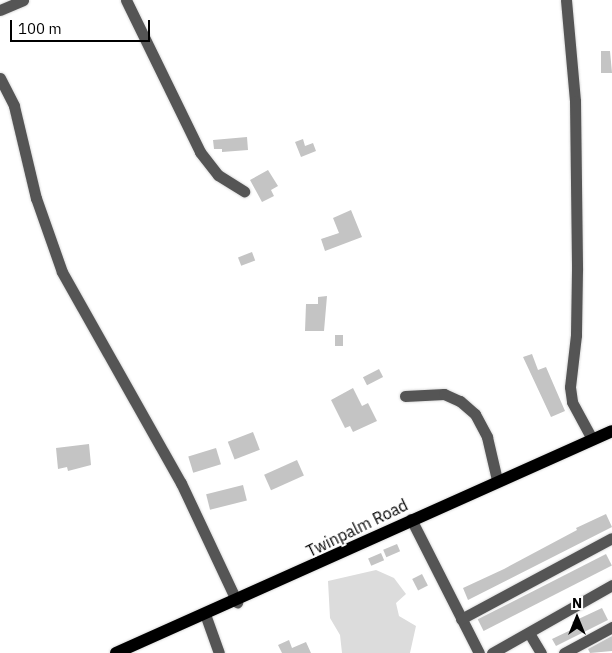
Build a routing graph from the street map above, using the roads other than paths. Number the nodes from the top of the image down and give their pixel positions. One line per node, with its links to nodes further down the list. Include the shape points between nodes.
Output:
1 (23, 0): 4 (street)
2 (126, 0): 6 (street, via 200,152 218,175)
3 (566, 0): 9 (street, via 575,101 577,270 576,335 570,388 572,402)
4 (0, 10)
5 (0, 78): 14 (street, via 14,106 36,198 62,272 181,483)
6 (244, 191)
7 (405, 396): 10 (street, via 444,394 460,401 475,414 488,437)
8 (612, 431): 9 (main road, Twinpalm Road)
9 (592, 439): 10 (main road, Twinpalm Road)
10 (497, 480): 11 (main road, Twinpalm Road)
11 (411, 519): 14 (main road, Twinpalm Road); 16 (street)
12 (612, 538): 16 (street)
13 (612, 585): 18 (street)
14 (236, 602): 15 (main road, Twinpalm Road)
15 (205, 614): 19 (main road, Twinpalm Road); 20 (street)
16 (461, 619): 21 (street)
17 (612, 627): 24 (street)
18 (529, 632): 22 (street); 23 (street)
19 (116, 653)
20 (220, 653)
21 (479, 653)
22 (492, 653)
23 (541, 653)
24 (564, 653)

